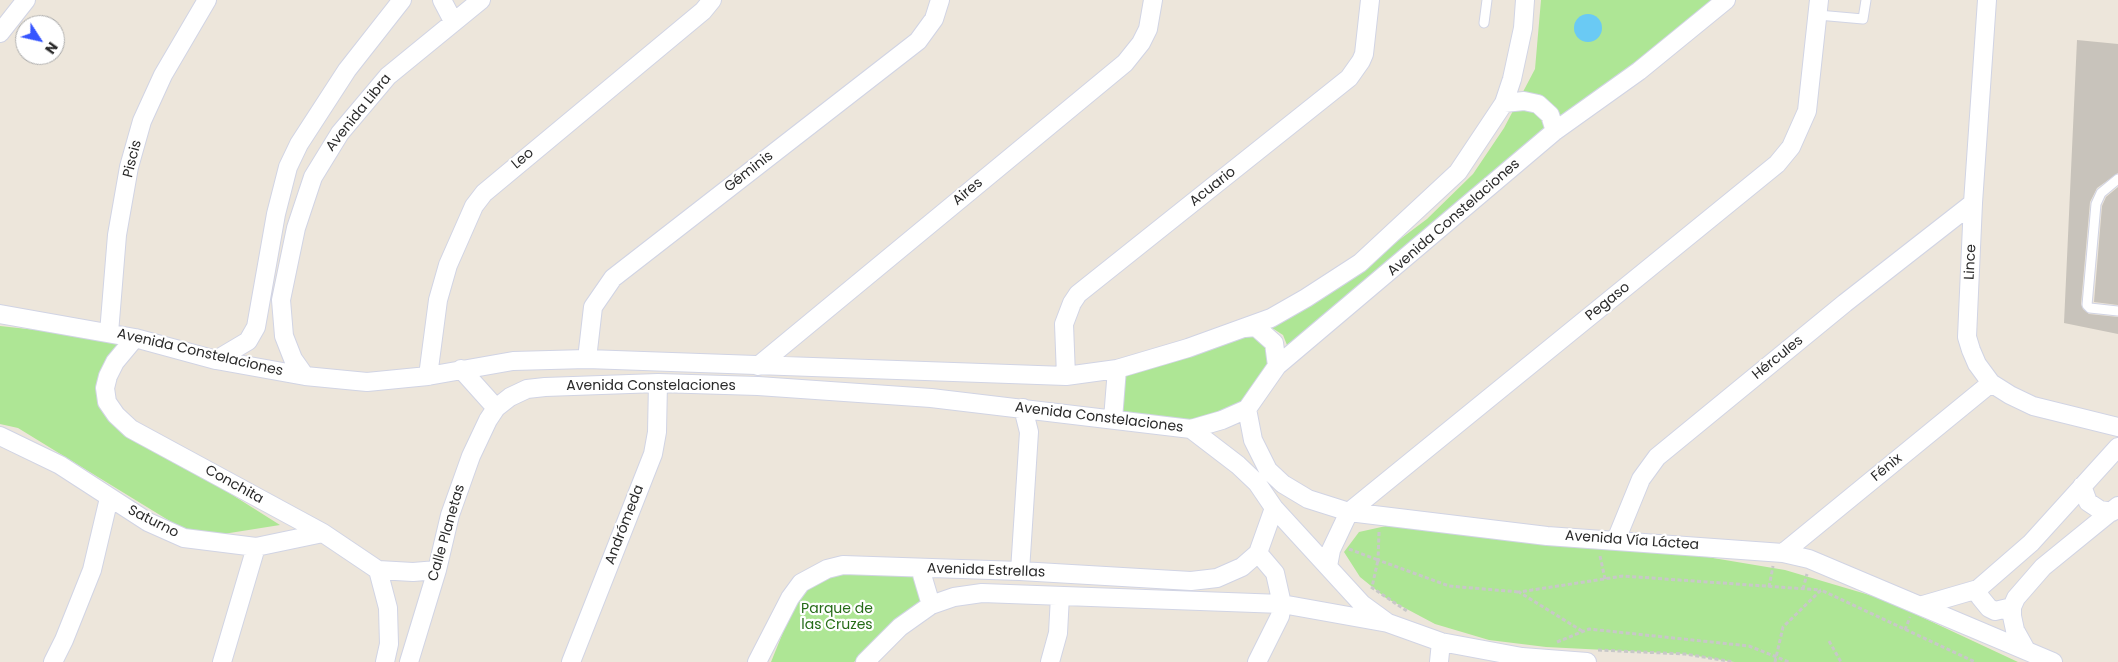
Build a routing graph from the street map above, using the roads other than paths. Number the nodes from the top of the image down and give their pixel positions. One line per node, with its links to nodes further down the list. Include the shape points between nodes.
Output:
1 (26, 0): 18 (street)
2 (207, 0): 26 (street, Piscis, via 163,75 142,121 129,167 117,235)
3 (402, 0): 29 (street, via 347,70 299,144 288,167 276,214 256,327 248,341)
4 (442, 0): 16 (street)
5 (481, 0): 16 (street, Avenida Libra)
6 (712, 0): 35 (street, Leo, via 495,182 474,206 448,265 438,300)
7 (940, 0): 28 (street, Géminis, via 934,18 918,41 613,278 593,307)
8 (1153, 0): 30 (street, Aires, via 1148,30 1142,43 1125,63)
9 (1370, 0): 36 (street, Acuario, via 1364,54 1349,78 1078,294 1064,324)
10 (1487, 0): 17 (lane)
11 (1525, 0): 19 (street, Avenida Constelaciones, via 1514,71)
12 (1726, 0): 20 (street, Avenida Constelaciones, via 1639,71)
13 (1866, 0): 15 (lane, via 1862,18)
14 (1987, 0): 22 (street, Lince)
15 (1819, 7): 51 (street, Pegaso, via 1807,111 1796,139 1777,164)
16 (453, 21): 34 (street, Avenida Libra, via 393,72 364,102 325,155 313,178 296,228 281,300 284,336)
17 (1484, 23)
18 (0, 33)
19 (1504, 103): 20 (street, via 1524,101 1538,104 1550,115); 25 (street, Avenida Constelaciones, via 1458,172 1360,263 1271,318)
20 (1555, 131): 31 (street, Avenida Constelaciones)
21 (2118, 179): 23 (lane, via 2102,193 2096,204 2087,304 2090,308)
22 (1973, 203): 38 (street, Lince, via 1967,337 1977,364); 53 (street, Hércules, via 1657,457 1641,479)
23 (2118, 311)
24 (0, 314): 26 (street, Avenida Constelaciones)
25 (1244, 328): 31 (street, via 1256,327 1274,343); 32 (street, Avenida Constelaciones)
26 (109, 333): 27 (street, Avenida Constelaciones)
27 (135, 338): 29 (street, Avenida Constelaciones); 52 (street, Conchita, via 115,362 105,388 107,402 116,415 131,429)
28 (587, 359): 30 (street, Avenida Constelaciones); 33 (street, Avenida Constelaciones, via 513,361)
29 (216, 360): 34 (street, Avenida Constelaciones)
30 (758, 366): 36 (street, Avenida Constelaciones)
31 (1277, 366): 41 (street, Avenida Constelaciones)
32 (1117, 368): 36 (street, Avenida Constelaciones); 42 (street)
33 (461, 369): 35 (street, Avenida Constelaciones); 39 (street)
34 (305, 376): 35 (street, Avenida Constelaciones, via 367,382)
35 (428, 376)
36 (1066, 376)
37 (658, 383): 39 (street, Avenida Constelaciones, via 527,389); 40 (street, Avenida Constelaciones, via 758,386); 76 (street, Andrómeda, via 658,432 653,454)
38 (1991, 383): 43 (street, Lince, via 2033,406); 56 (street, Fénix)
39 (496, 408): 60 (street, Calle Planetas, via 471,456 450,515)
40 (1023, 408): 42 (street, Avenida Constelaciones); 61 (street, via 1029,432)
41 (1246, 409): 44 (street, Avenida Constelaciones); 51 (street, Avenida Vía Láctea, via 1253,440 1268,470 1283,484 1308,499)
42 (1113, 419): 44 (street, Avenida Constelaciones)
43 (2118, 427)
44 (1191, 429): 49 (street, via 1257,483)
45 (0, 436): 48 (street, Saturno, via 60,465)
46 (2118, 447): 47 (street)
47 (2082, 486): 50 (street, via 2088,502 2100,510); 62 (street, via 2031,543)
48 (110, 498): 54 (street, Saturno, via 148,522 184,538); 72 (street, via 92,570)
49 (1274, 508): 55 (street); 57 (street)
50 (2115, 509): 67 (street, via 2033,576)
51 (1349, 512): 53 (street, Avenida Vía Láctea, via 1548,536); 57 (street, Pegaso, via 1331,550)
52 (323, 533): 54 (street, Saturno); 59 (street, Conchita)
53 (1616, 540): 56 (street, Avenida Vía Láctea)
54 (256, 547): 73 (street)
55 (1258, 553): 61 (street, Avenida Estrellas, via 1229,574 1191,581); 64 (street, via 1275,573)
56 (1781, 561): 66 (street, Avenida Vía Láctea, via 1809,559)
57 (1328, 566): 68 (street, Avenida Estrellas, via 1362,604)
58 (920, 568): 61 (street, Avenida Estrellas); 65 (street); 77 (street, Avenida Estrellas, via 843,565 813,574 790,598)
59 (378, 570): 60 (street); 74 (street, via 388,608 389,644)
60 (437, 570): 75 (street, Calle Planetas)
61 (1020, 571)
62 (1978, 589): 66 (street); 67 (street, via 1989,608 1995,611)
63 (1060, 596): 64 (street, Avenida Estrellas); 65 (street, Avenida Estrellas, via 982,593 954,597); 79 (street, via 1058,633)
64 (1282, 604): 68 (street, Avenida Estrellas); 80 (street, via 1280,616)
65 (931, 605): 78 (street, Avenida Estrellas, via 900,627)
66 (1923, 605): 70 (street, Avenida Vía Láctea)
67 (2012, 607): 70 (street, via 2015,630)
68 (1388, 623): 69 (street, Avenida Estrellas)
69 (1441, 642): 71 (street, Avenida Estrellas, via 1522,657); 81 (street)
70 (2025, 648): 82 (street, Avenida Vía Láctea)
71 (1591, 656)
72 (53, 662)
73 (222, 662)
74 (384, 662)
75 (409, 662)
76 (571, 662)
77 (757, 662)
78 (865, 662)
79 (1050, 662)
80 (1257, 662)
81 (1439, 662)
82 (2053, 662)

